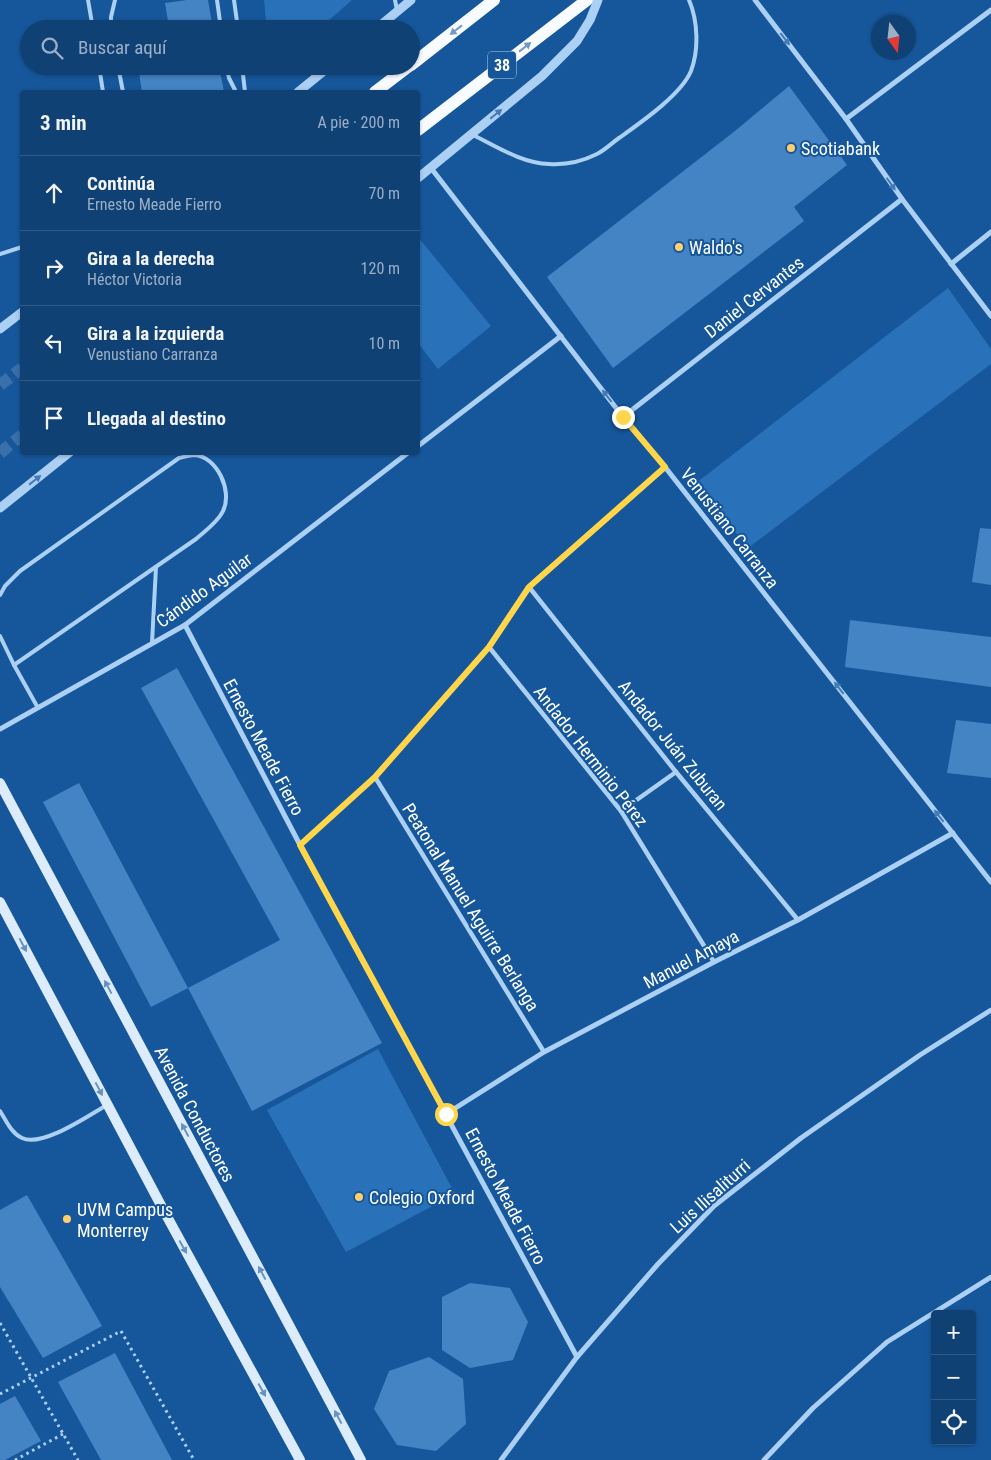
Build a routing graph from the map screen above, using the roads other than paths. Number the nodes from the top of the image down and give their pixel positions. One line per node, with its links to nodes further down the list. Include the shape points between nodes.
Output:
1 (88, 0): 14 (lane)
2 (115, 0): 15 (lane)
3 (218, 0): 16 (lane)
4 (234, 0): 17 (lane)
5 (395, 0): 13 (lane)
6 (411, 0): 13 (street)
7 (494, 0): 19 (main road, one-way to 19)
8 (587, 0): 33 (main road, 38, one-way to 8)
9 (598, 0): 34 (street, one-way to 9, via 542,76 577,41)
10 (690, 0): 34 (lane, via 696,48 690,72 675,94 597,154 570,163 533,162)
11 (755, 0): 32 (street, one-way to 32)
12 (991, 10): 32 (street)
13 (397, 12): 18 (street)
14 (91, 20)
15 (111, 20)
16 (220, 20)
17 (237, 20)
18 (387, 20)
19 (420, 57)
20 (100, 75): 26 (lane)
21 (120, 75): 27 (lane)
22 (228, 75): 28 (lane)
23 (243, 75): 29 (lane)
24 (319, 75): 30 (street)
25 (397, 75): 31 (main road)
26 (103, 90)
27 (123, 90)
28 (235, 90)
29 (245, 90)
30 (300, 90)
31 (378, 90)
32 (846, 119): 37 (street, one-way to 37)
33 (420, 128)
34 (472, 134): 35 (street)
35 (431, 168): 36 (street); 45 (street, Venustiano Carranza)
36 (420, 176)
37 (902, 199): 41 (street); 46 (street, Daniel Cervantes)
38 (991, 232): 41 (street)
39 (20, 248): 40 (lane)
40 (0, 254)
41 (951, 264): 43 (street)
42 (20, 314): 44 (street)
43 (991, 316)
44 (0, 329)
45 (560, 336): 46 (street, Venustiano Carranza, one-way to 45); 47 (street)
46 (623, 417): 50 (street, Venustiano Carranza)
47 (420, 444)
48 (66, 455): 51 (street, one-way to 48)
49 (405, 455): 55 (street, Cándido Aguilar)
50 (665, 467): 53 (street); 66 (street, Venustiano Carranza, one-way to 50)
51 (0, 508)
52 (156, 567): 54 (lane, via 196,539 223,512 226,490 216,469 207,460 194,455 179,458 20,571); 57 (lane); 59 (lane)
53 (529, 587): 58 (street); 62 (street, Andador Juán Zuburan)
54 (0, 595)
55 (185, 625): 57 (street, Cándido Aguilar); 67 (street, Ernesto Meade Fierro)
56 (0, 636): 59 (lane)
57 (152, 644): 60 (street, Cándido Aguilar)
58 (489, 647): 63 (street); 65 (street, Andador Herminio Pérez)
59 (14, 665): 60 (lane)
60 (38, 708): 61 (street, Cándido Aguilar)
61 (0, 729)
62 (676, 772): 65 (street); 70 (street, Andador Juán Zuburan)
63 (375, 777): 67 (street); 73 (street, Peatonal Manuel Aguirre Berlanga)
64 (0, 783): 82 (main road, Avenida Conductores, one-way to 64)
65 (621, 810): 71 (street, Andador Herminio Pérez)
66 (953, 833): 68 (street, Venustiano Carranza); 70 (street, Manuel Amaya)
67 (300, 845): 76 (street, Ernesto Meade Fierro)
68 (991, 882)
69 (0, 902): 74 (main road, one-way to 74)
70 (798, 920): 71 (street, Manuel Amaya)
71 (714, 962): 73 (street, Manuel Amaya)
72 (991, 1010): 80 (street, Luis Ilisaliturri, via 800,1138 714,1206 658,1264)
73 (544, 1052): 76 (street, Manuel Amaya)
74 (107, 1105): 77 (lane, via 40,1140 21,1138); 81 (main road, one-way to 81)
75 (0, 1110): 77 (lane)
76 (446, 1114): 80 (street, Ernesto Meade Fierro)
77 (5, 1119): 78 (lane)
78 (0, 1122)
79 (991, 1277): 84 (street, via 887,1342 813,1408)
80 (577, 1357): 83 (street, Luis Ilisaliturri)
81 (300, 1460)
82 (361, 1460)
83 (501, 1460)
84 (764, 1460)

